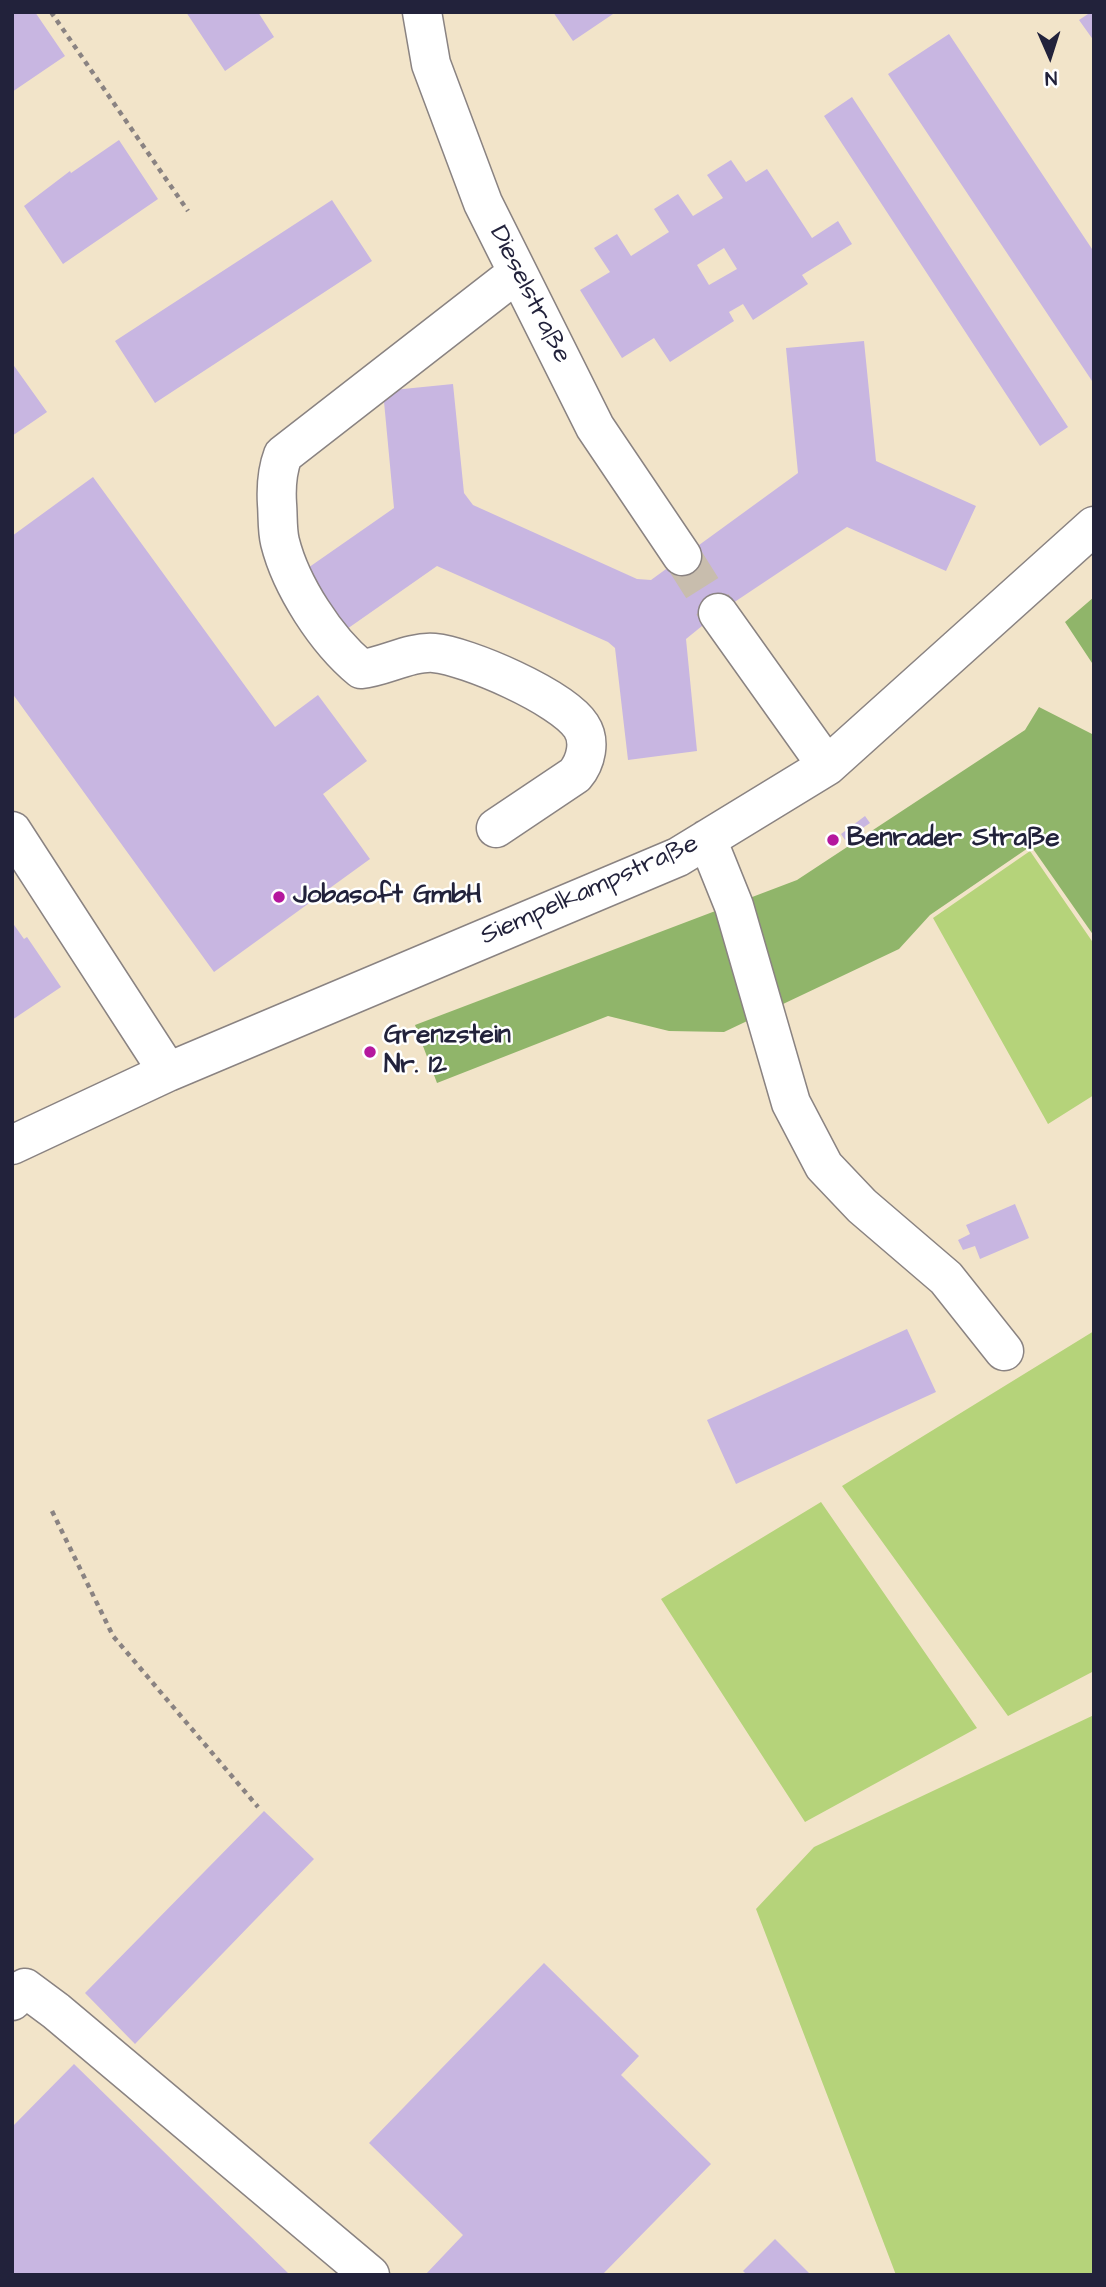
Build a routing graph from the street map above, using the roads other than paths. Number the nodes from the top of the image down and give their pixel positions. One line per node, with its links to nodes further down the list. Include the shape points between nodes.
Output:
1 (422, 12): 2 (street, Dieselstraße, via 436,77 483,203)
2 (517, 273): 4 (street, Dieselstraße, via 595,427); 7 (street, via 283,456 277,497 279,541 295,584 316,617 361,669 429,652 448,655 558,704 582,727 584,764 575,775)
3 (1094, 526): 6 (street, Siempelkampstraße)
4 (682, 556)
5 (718, 613): 6 (street)
6 (827, 766): 9 (street, Siempelkampstraße)
7 (496, 828)
8 (12, 831): 10 (street)
9 (707, 839): 10 (street, Siempelkampstraße, via 678,857); 12 (street, via 734,906 791,1102 824,1166 862,1206 946,1278)
10 (168, 1072): 11 (street, Siempelkampstraße)
11 (12, 1146)
12 (1004, 1351)
13 (16, 1989): 14 (street, via 66,2020)
14 (370, 2275)

